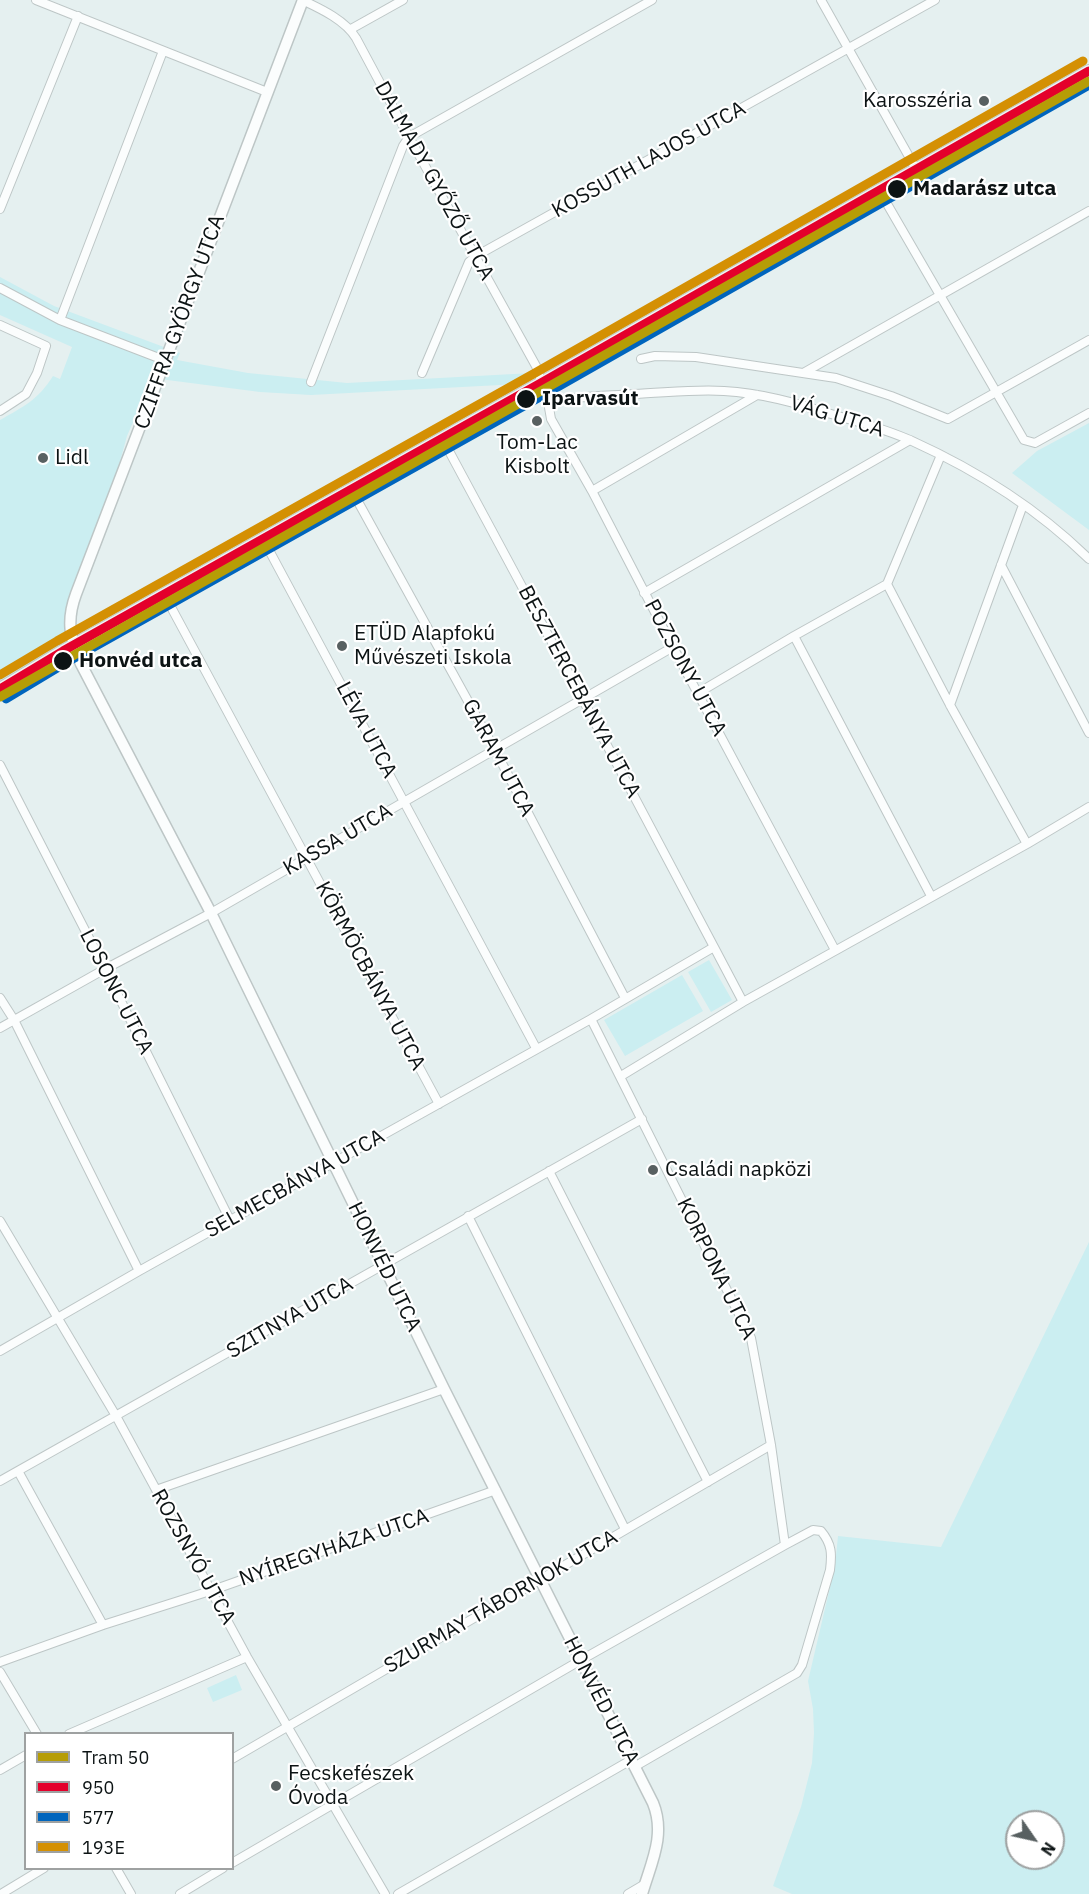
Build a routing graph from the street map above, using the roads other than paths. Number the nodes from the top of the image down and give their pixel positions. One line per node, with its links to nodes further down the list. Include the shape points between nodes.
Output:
1 (36, 0): 7 (street)
2 (303, 0): 8 (street, DALMADY GYŐZŐ UTCA); 12 (street, CZIFFRA GYÖRGY UTCA)
3 (403, 0): 8 (street)
4 (652, 0): 13 (street)
5 (821, 0): 9 (street)
6 (934, 0): 9 (street, KOSSUTH LAJOS UTCA)
7 (78, 16): 10 (street); 16 (street)
8 (351, 30): 13 (street, DALMADY GYŐZŐ UTCA)
9 (848, 49): 14 (street); 18 (street, KOSSUTH LAJOS UTCA)
10 (164, 51): 12 (street); 21 (street)
11 (1087, 75): 14 (main road)
12 (267, 92): 25 (street, CZIFFRA GYÖRGY UTCA)
13 (409, 137): 18 (street, DALMADY GYŐZŐ UTCA); 28 (street)
14 (916, 169): 15 (main road)
15 (879, 190): 20 (street); 29 (main road)
16 (0, 209)
17 (1089, 211): 20 (street)
18 (476, 256): 27 (street, KOSSUTH LAJOS UTCA, via 469,262); 29 (street, DALMADY GYŐZŐ UTCA, via 539,372)
19 (0, 288): 21 (street)
20 (940, 294): 26 (street); 30 (street)
21 (60, 320): 25 (street)
22 (0, 325): 33 (street, via 46,346 26,394)
23 (1089, 340): 30 (street)
24 (641, 359): 26 (street, VÁG UTCA, via 696,357)
25 (164, 360): 48 (street, CZIFFRA GYÖRGY UTCA, via 72,603)
26 (805, 372): 30 (street, VÁG UTCA, via 847,381 948,419)
27 (422, 373)
28 (311, 382)
29 (541, 383): 32 (street, POZSONY UTCA); 35 (main road)
30 (996, 394): 34 (street, via 1028,443 1035,443)
31 (758, 395): 32 (street, VÁG UTCA, via 699,391); 36 (street, VÁG UTCA); 39 (street)
32 (548, 402): 39 (street, POZSONY UTCA, via 551,419)
33 (0, 411)
34 (1089, 413)
35 (442, 438): 38 (main road); 52 (street, BESZTERCEBÁNYA UTCA)
36 (910, 440): 37 (street, VÁG UTCA); 45 (street)
37 (941, 455): 40 (street, VÁG UTCA); 44 (street)
38 (351, 489): 41 (main road); 55 (street, GARAM UTCA)
39 (592, 491): 45 (street, POZSONY UTCA)
40 (1023, 505): 42 (street, VÁG UTCA); 43 (street)
41 (263, 538): 46 (main road); 57 (street, LÉVA UTCA)
42 (1089, 559)
43 (1001, 565): 53 (street); 54 (street)
44 (887, 584): 47 (street); 53 (street)
45 (644, 593): 49 (street, POZSONY UTCA)
46 (165, 594): 48 (main road); 60 (street, KÖRMÖCBÁNYA UTCA)
47 (794, 636): 51 (street); 61 (street)
48 (73, 646): 50 (main road); 62 (street, HONVÉD UTCA)
49 (673, 647): 51 (street, POZSONY UTCA); 52 (street, KASSA UTCA)
50 (0, 689)
51 (698, 693): 64 (street, POZSONY UTCA)
52 (583, 700): 55 (street, KASSA UTCA); 63 (street, BESZTERCEBÁNYA UTCA)
53 (950, 705): 59 (street)
54 (1089, 733)
55 (495, 750): 57 (street, KASSA UTCA); 67 (street, GARAM UTCA)
56 (0, 765): 65 (street, LOSONC UTCA)
57 (404, 802): 60 (street, KASSA UTCA); 72 (street, LÉVA UTCA)
58 (1089, 807): 59 (street)
59 (1027, 844): 61 (street)
60 (306, 857): 62 (street, KASSA UTCA); 74 (street, KÖRMÖCBÁNYA UTCA)
61 (931, 896): 64 (street)
62 (211, 913): 65 (street, KASSA UTCA); 76 (street, HONVÉD UTCA)
63 (714, 947): 67 (street, SELMECBÁNYA UTCA); 68 (street, BESZTERCEBÁNYA UTCA)
64 (835, 950): 68 (street)
65 (105, 969): 70 (street, KASSA UTCA); 79 (street, LOSONC UTCA)
66 (0, 998): 70 (street)
67 (625, 998): 69 (street, SELMECBÁNYA UTCA)
68 (743, 1002): 73 (street)
69 (591, 1019): 72 (street, SELMECBÁNYA UTCA); 73 (street, KORPONA UTCA)
70 (14, 1020): 71 (street, KASSA UTCA); 82 (street)
71 (0, 1028)
72 (536, 1048): 74 (street, SELMECBÁNYA UTCA)
73 (621, 1076): 75 (street, KORPONA UTCA)
74 (439, 1104): 76 (street, SELMECBÁNYA UTCA)
75 (642, 1119): 77 (street, SZITNYA UTCA); 87 (street, KORPONA UTCA, via 745,1323 755,1351)
76 (333, 1162): 79 (street, SELMECBÁNYA UTCA); 81 (street, HONVÉD UTCA)
77 (549, 1171): 78 (street, SZITNYA UTCA); 90 (street)
78 (468, 1216): 81 (street, SZITNYA UTCA); 93 (street)
79 (230, 1220): 82 (street, SELMECBÁNYA UTCA)
80 (0, 1221): 83 (street, ROZSNYÓ UTCA)
81 (383, 1264): 85 (street, HONVÉD UTCA); 86 (street, SZITNYA UTCA)
82 (139, 1271): 83 (street, SELMECBÁNYA UTCA)
83 (58, 1318): 84 (street, SELMECBÁNYA UTCA); 86 (street, ROZSNYÓ UTCA)
84 (0, 1351)
85 (444, 1389): 91 (street); 92 (street, HONVÉD UTCA)
86 (116, 1416): 88 (street, SZITNYA UTCA); 91 (street, ROZSNYÓ UTCA)
87 (771, 1445): 90 (street, SZURMAY TÁBORNOK UTCA); 94 (street, KORPONA UTCA)
88 (18, 1471): 89 (street, SZITNYA UTCA); 97 (street)
89 (0, 1481)
90 (708, 1482): 93 (street, SZURMAY TÁBORNOK UTCA)
91 (156, 1490): 96 (street, ROZSNYÓ UTCA)
92 (496, 1490): 95 (street, HONVÉD UTCA); 96 (street, NYÍREGYHÁZA UTCA)
93 (625, 1529): 95 (street, SZURMAY TÁBORNOK UTCA)
94 (785, 1545): 99 (street); 107 (street, via 813,1530 820,1531 831,1545 832,1555 797,1673)
95 (539, 1579): 99 (street, HONVÉD UTCA); 102 (street, SZURMAY TÁBORNOK UTCA)
96 (210, 1591): 97 (street, NYÍREGYHÁZA UTCA); 98 (street, ROZSNYÓ UTCA)
97 (103, 1625): 100 (street, NYÍREGYHÁZA UTCA)
98 (247, 1656): 102 (street, ROZSNYÓ UTCA); 104 (street)
99 (581, 1660): 107 (street, HONVÉD UTCA); 109 (street)
100 (0, 1662)
101 (0, 1672): 103 (street)
102 (289, 1727): 106 (street, SZURMAY TÁBORNOK UTCA); 109 (street, ROZSNYÓ UTCA)
103 (36, 1732)
104 (74, 1732)
105 (24, 1756): 108 (street)
106 (234, 1758)
107 (633, 1763): 114 (street, HONVÉD UTCA, via 653,1803 660,1829); 119 (street)
108 (0, 1770)
109 (333, 1803): 110 (street); 118 (street, ROZSNYÓ UTCA)
110 (234, 1862)
111 (42, 1870): 115 (street)
112 (117, 1870): 116 (street)
113 (221, 1870): 117 (street)
114 (644, 1889): 120 (street)
115 (1, 1894)
116 (131, 1894)
117 (180, 1894)
118 (385, 1894)
119 (398, 1894)
120 (628, 1894)

